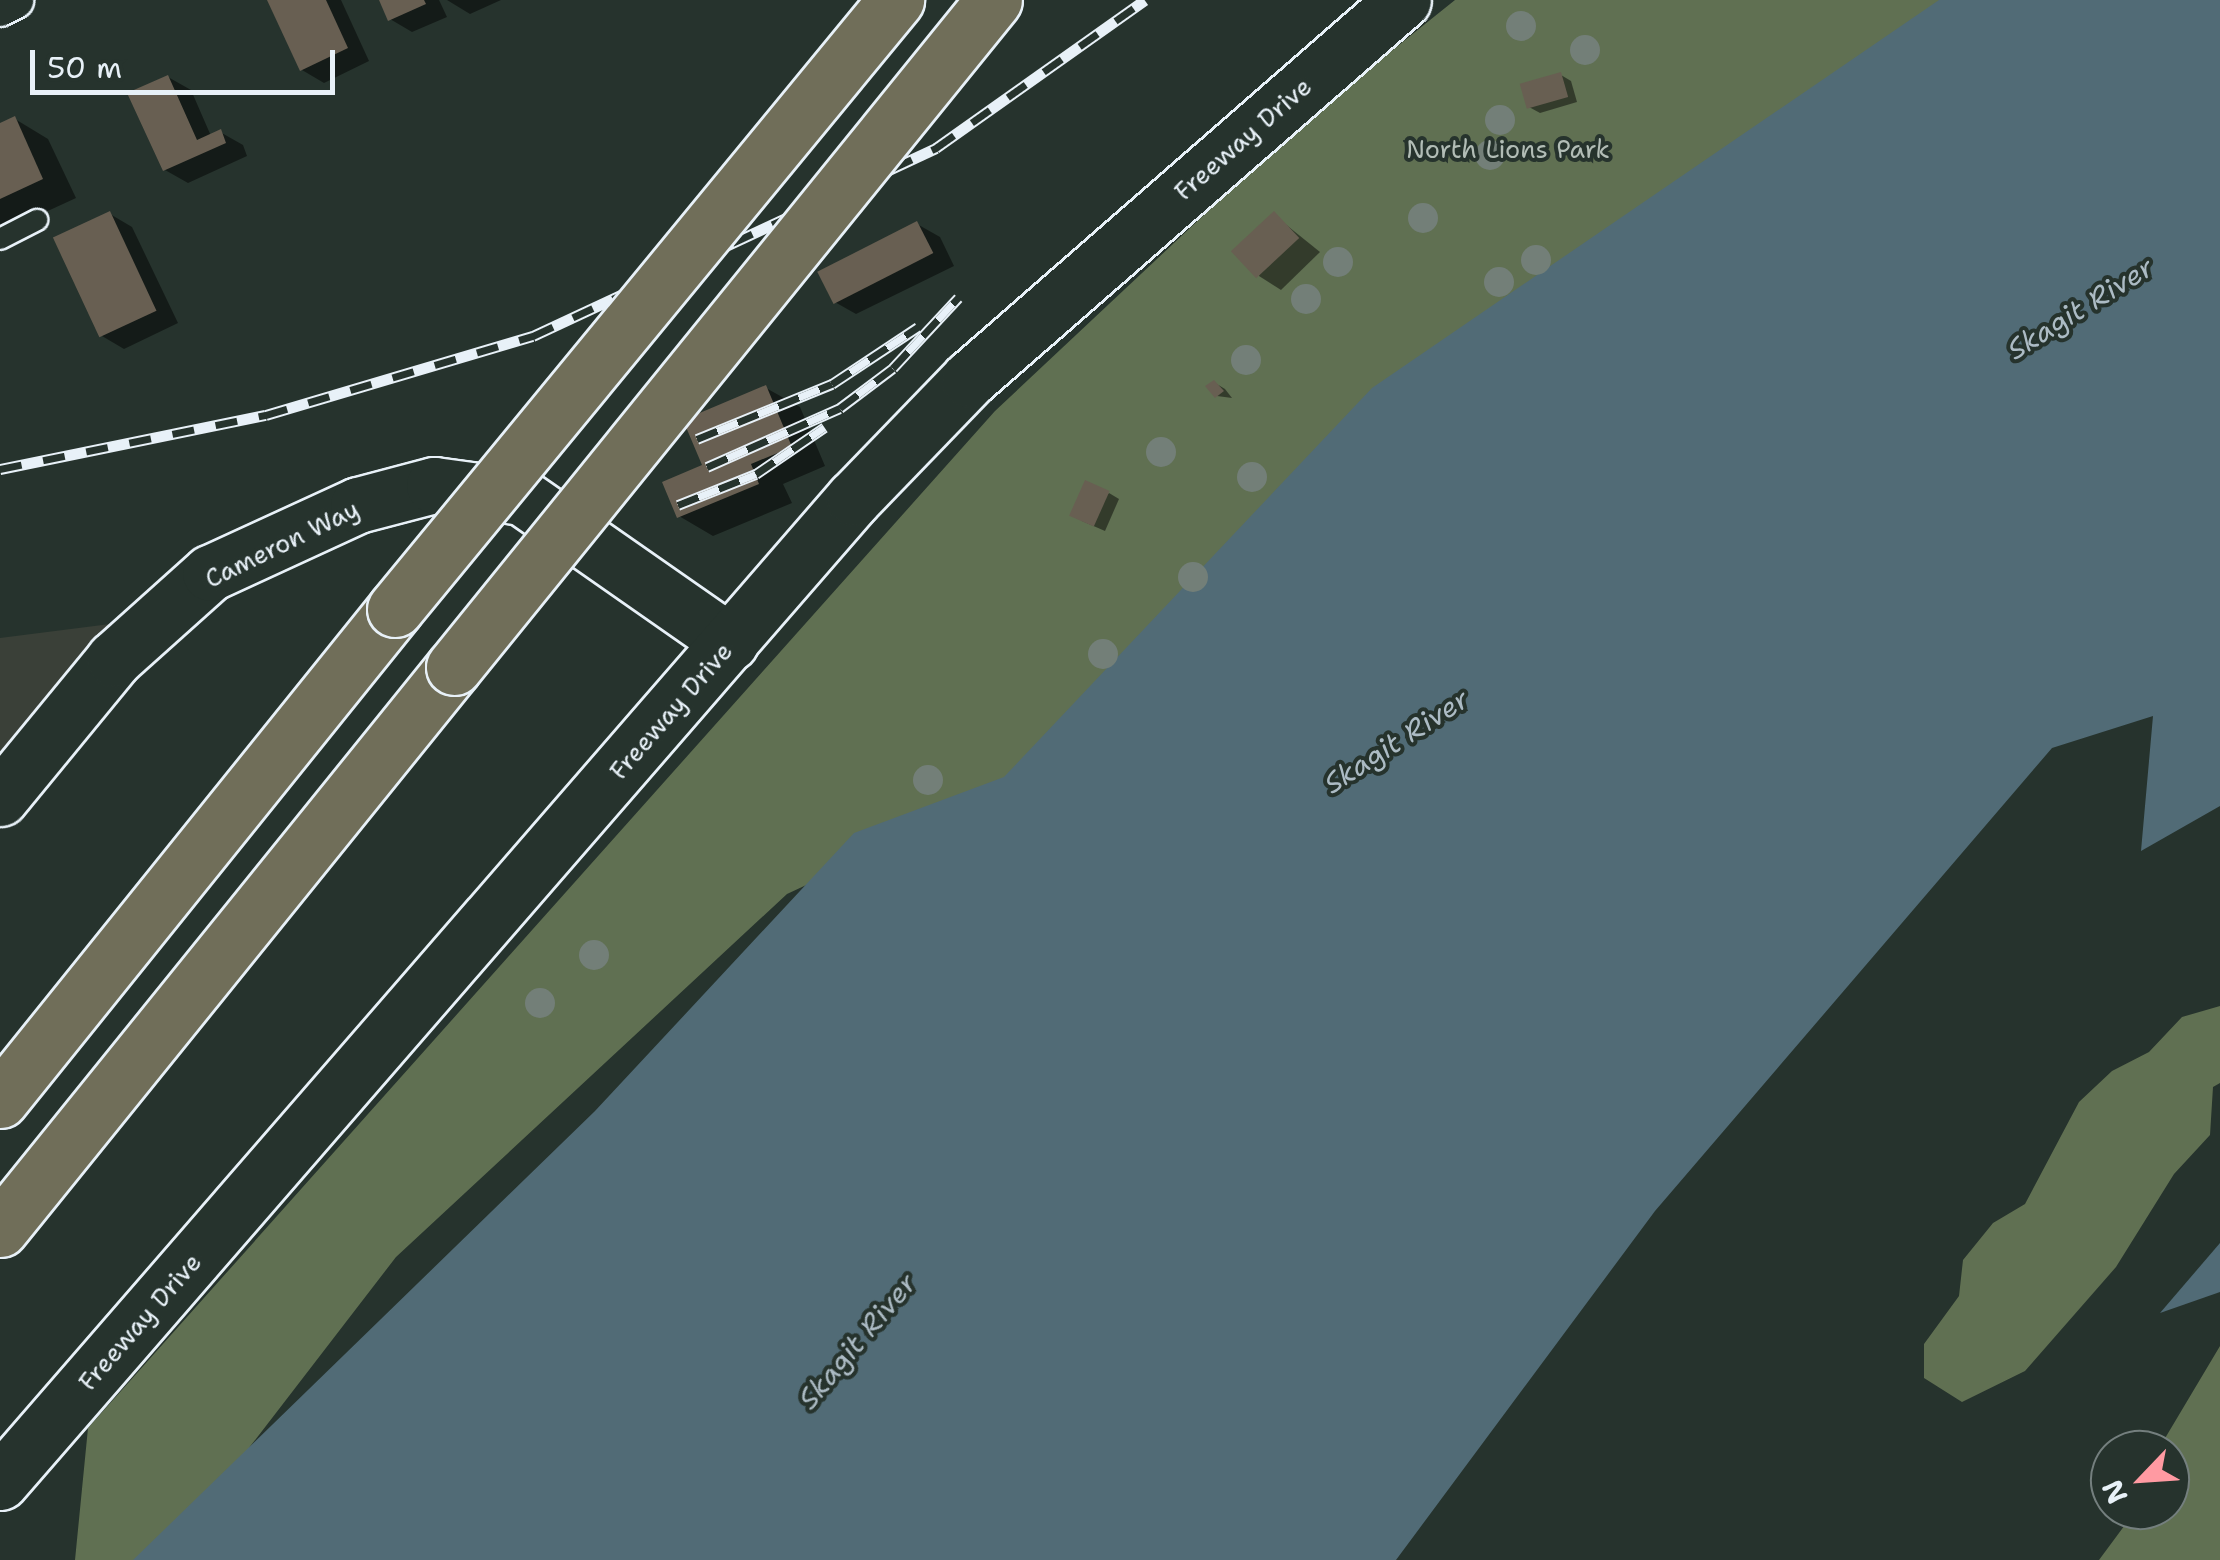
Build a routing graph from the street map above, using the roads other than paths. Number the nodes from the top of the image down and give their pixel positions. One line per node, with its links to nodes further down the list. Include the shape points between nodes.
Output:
1 (896, 0): 8 (highway, bridge)
2 (994, 0): 9 (highway, bridge)
3 (1403, 0): 6 (street, Freeway Drive, via 969,379)
4 (37, 220): 5 (lane)
5 (0, 239)
6 (730, 642): 7 (street, Cameron Way, via 522,497 434,485 358,505 210,573 114,659); 10 (street, Freeway Drive)
7 (0, 798)
8 (0, 1100)
9 (0, 1229)
10 (0, 1482)

